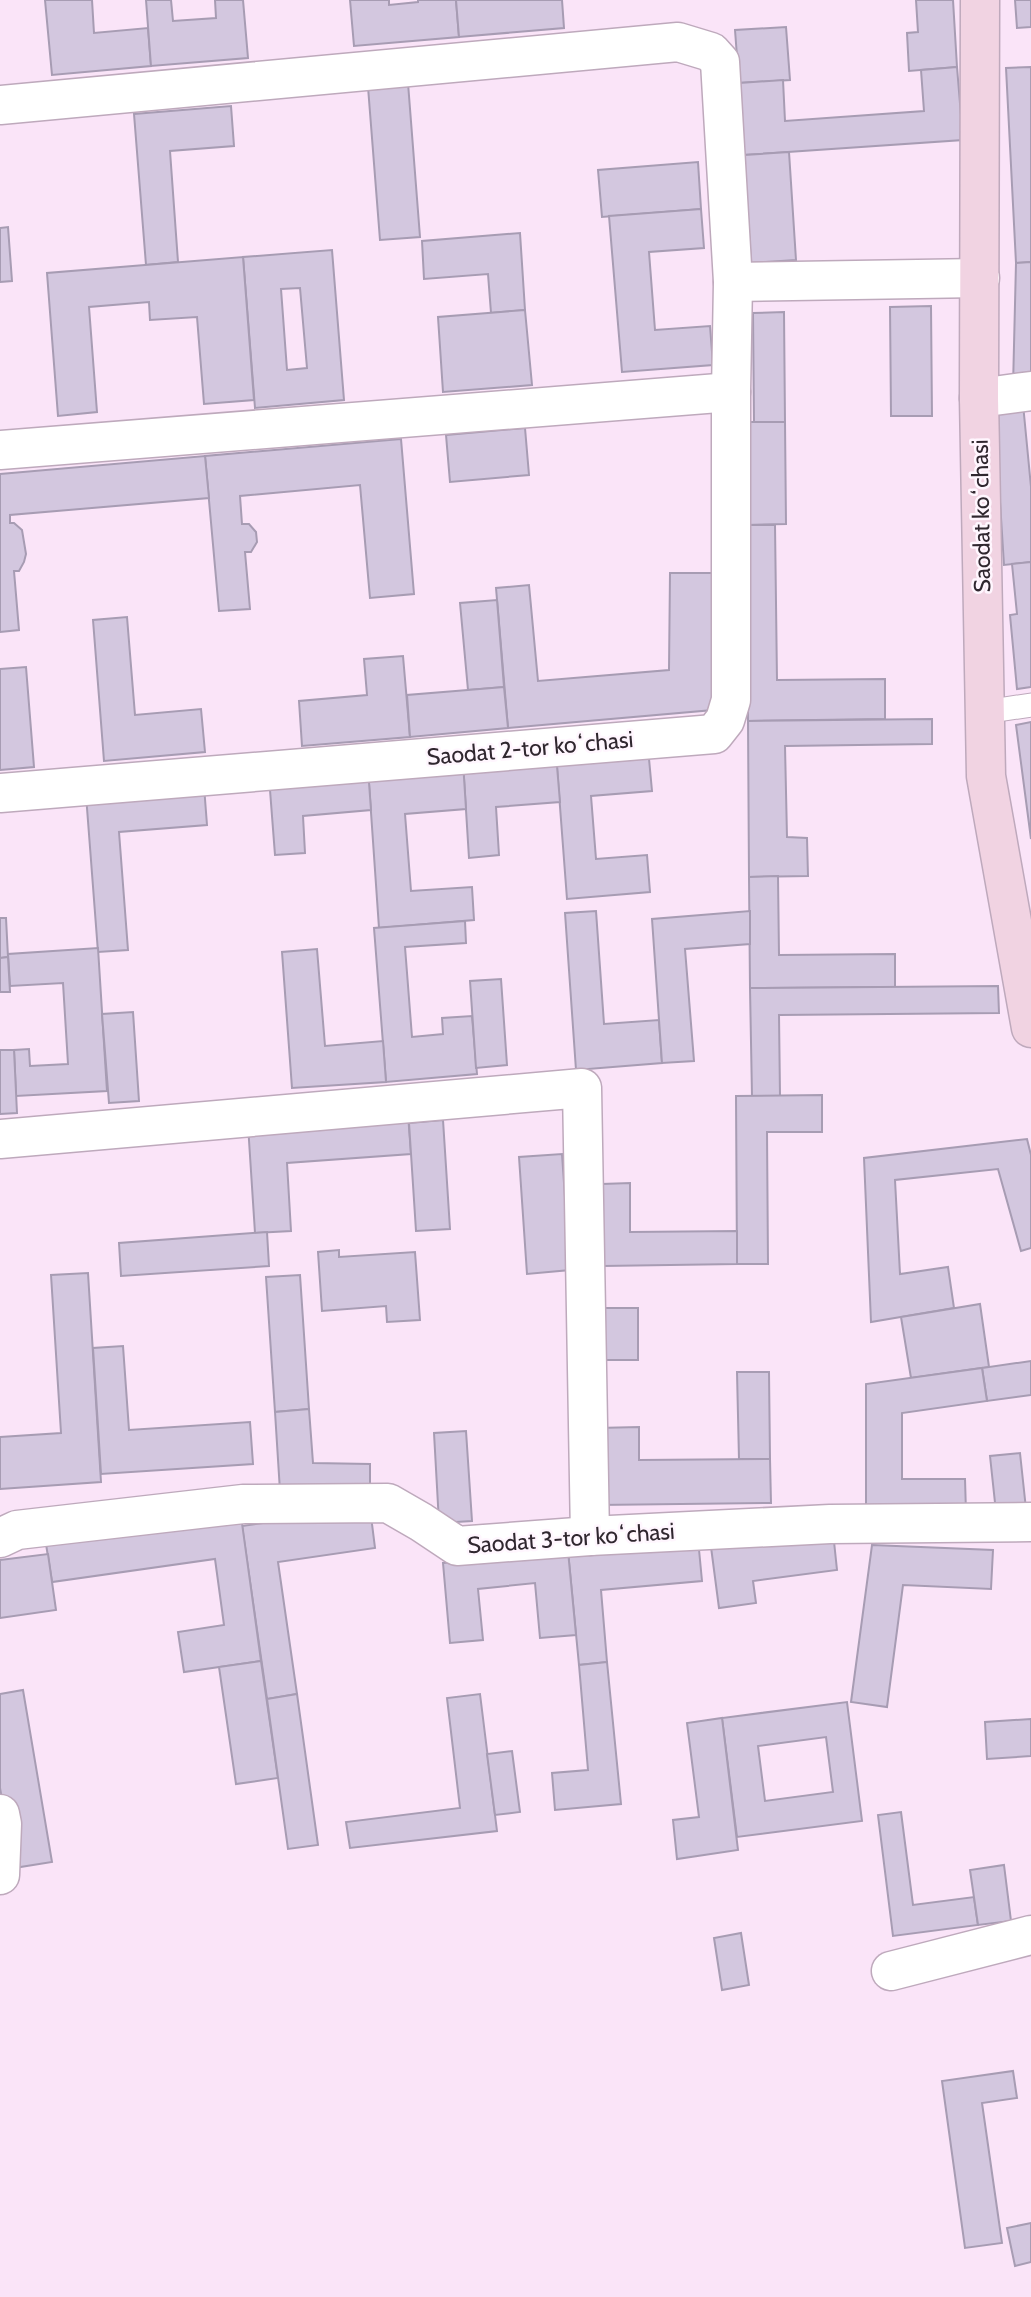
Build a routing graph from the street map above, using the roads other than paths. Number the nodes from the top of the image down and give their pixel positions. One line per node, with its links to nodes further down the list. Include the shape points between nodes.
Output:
1 (980, 0): 3 (street, Saodat koʻchasi)
2 (0, 105): 4 (street, via 678,41 711,52 720,62)
3 (980, 278): 4 (street); 7 (street, Saodat koʻchasi)
4 (733, 282): 6 (street)
5 (1031, 391): 7 (street)
6 (731, 392): 8 (street); 11 (street, Saodat 2-tor koʻchasi, via 731,701 714,734)
7 (979, 398): 10 (street, Saodat koʻchasi)
8 (0, 450)
9 (1031, 705): 10 (lane)
10 (985, 712): 12 (street, Saodat koʻchasi, via 986,776)
11 (0, 793)
12 (1031, 1028)
13 (0, 1139): 15 (street, via 582,1088)
14 (1031, 1522): 15 (street, Saodat 3-tor koʻchasi, via 830,1524)
15 (590, 1536): 16 (street, Saodat 3-tor koʻchasi, via 457,1546 388,1503 375,1503 243,1504 17,1530)
16 (0, 1538)
17 (0, 1814): 18 (street)
18 (0, 1875)
19 (1031, 1935): 20 (street)
20 (891, 1970)

